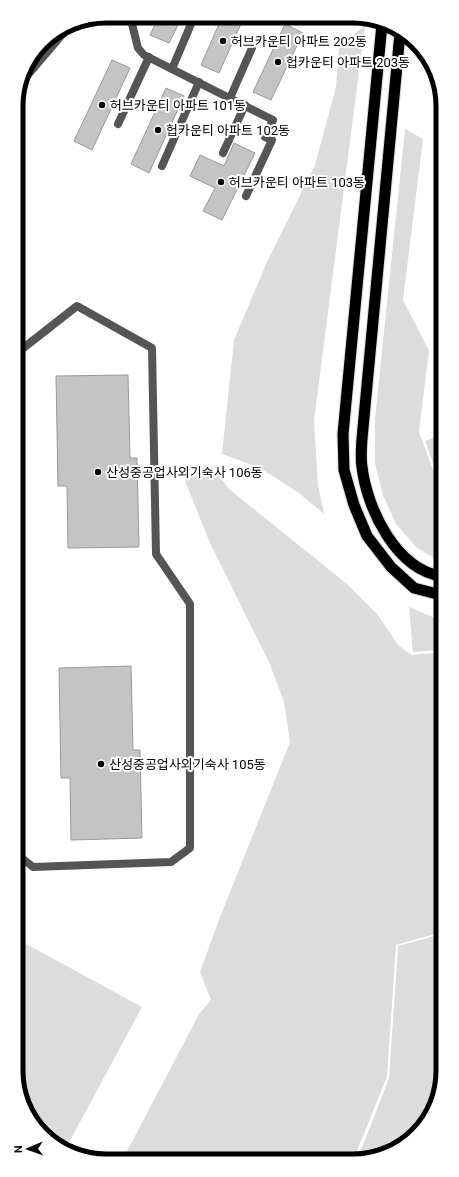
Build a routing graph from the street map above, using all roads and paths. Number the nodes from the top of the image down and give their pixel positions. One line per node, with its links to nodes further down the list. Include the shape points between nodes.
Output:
1 (132, 23): 7 (street, via 138,48)
2 (191, 23): 8 (street)
3 (382, 28): 19 (highway, via 343,434 344,470 354,505 367,536 391,567 414,588)
4 (61, 36): 9 (street)
5 (400, 37): 18 (highway, via 364,420 362,467 368,494 380,527 419,569)
6 (252, 48): 11 (street)
7 (149, 57): 8 (street); 13 (street)
8 (172, 69): 10 (street)
9 (30, 73)
10 (199, 82): 11 (street); 15 (street)
11 (230, 98): 12 (street)
12 (245, 105): 14 (street); 16 (street, via 273,120 265,137 272,140)
13 (118, 124)
14 (223, 153)
15 (162, 166)
16 (246, 196)
17 (23, 349): 20 (street, via 77,306 152,348 156,554 190,604 190,848 171,862 33,867)
18 (436, 574)
19 (436, 594)
20 (23, 859)

